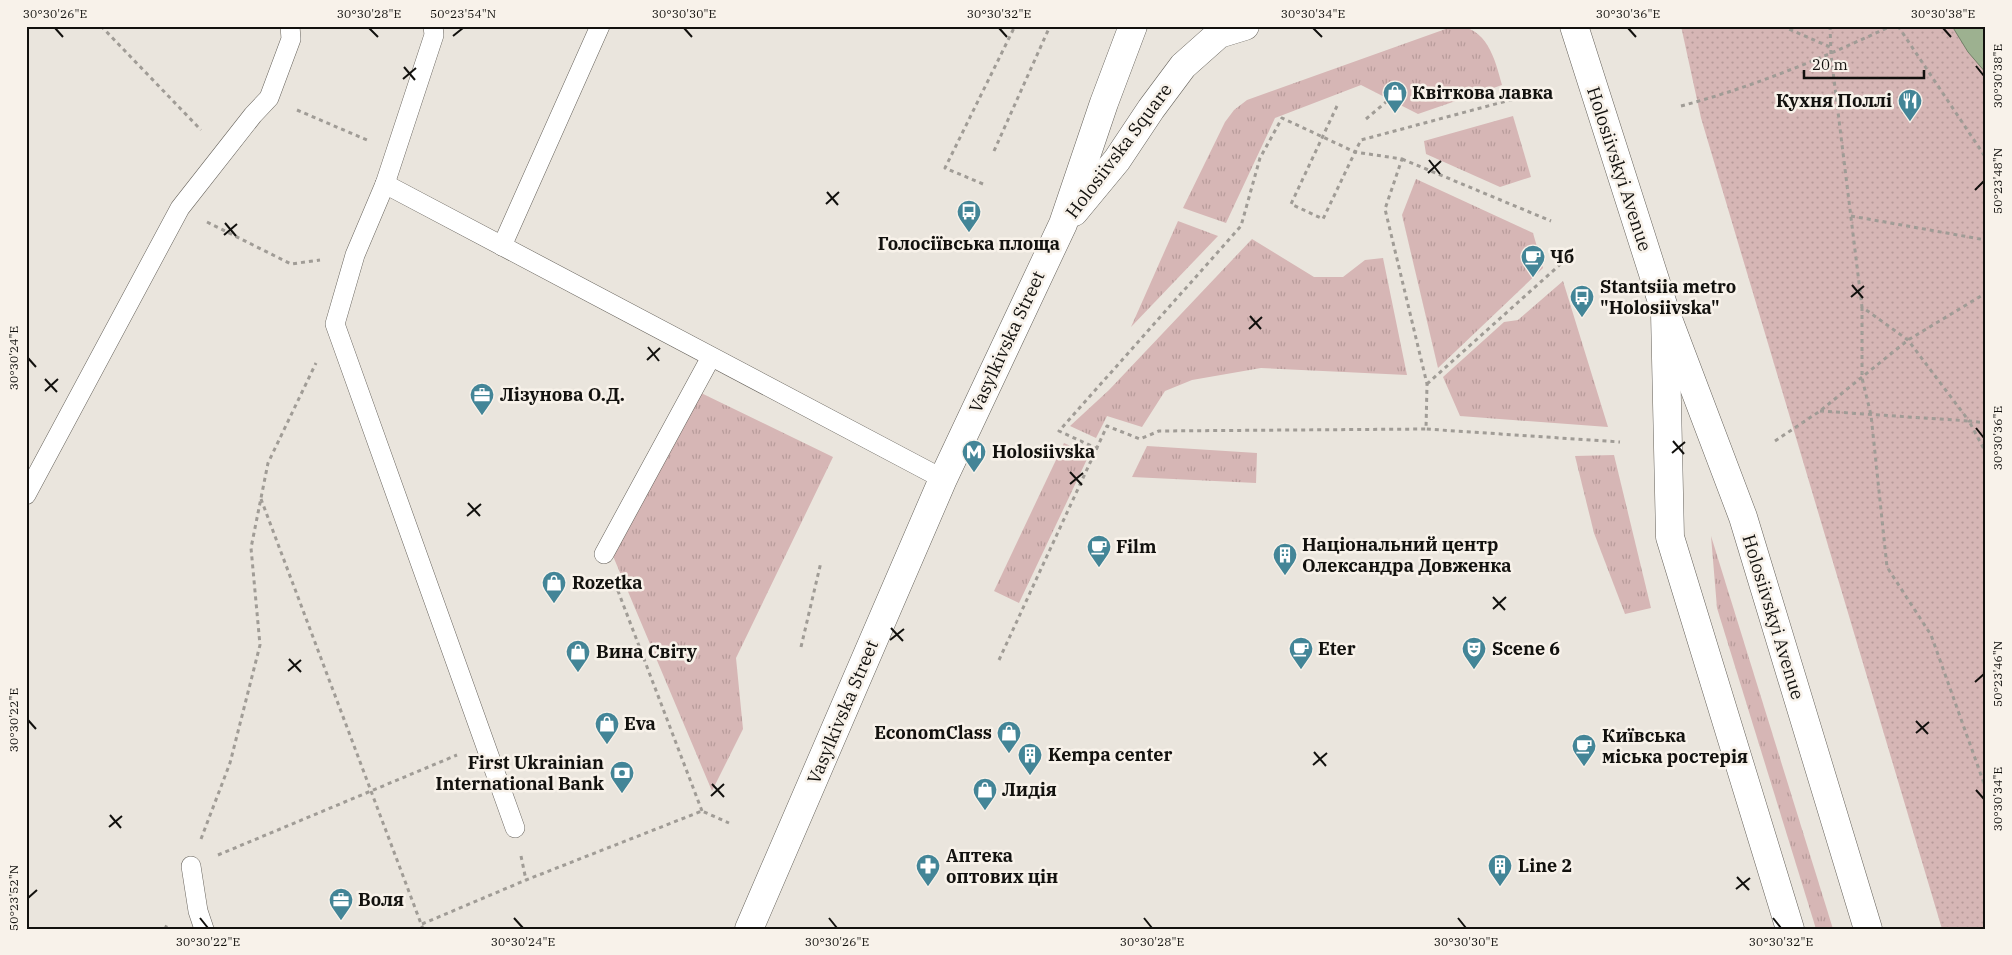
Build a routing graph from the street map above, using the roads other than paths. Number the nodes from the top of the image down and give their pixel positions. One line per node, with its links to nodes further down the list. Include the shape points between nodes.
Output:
1 (290, 26): 13 (lane, via 291,39 269,98 180,208)
2 (433, 26): 7 (lane, via 434,35)
3 (600, 26): 9 (lane)
4 (1133, 26): 8 (main road, Holosiivska Square)
5 (1245, 26): 8 (main road, Holosiivska Square, via 1220,34 1183,66 1117,160)
6 (1574, 26): 10 (main road, Holosiivskyi Avenue)
7 (385, 184): 9 (lane); 15 (lane, via 355,255 335,324)
8 (1063, 224): 12 (main road, Vasylkivska Street)
9 (502, 246): 11 (lane)
10 (1664, 311): 19 (main road, Holosiivskyi Avenue, via 1670,537); 20 (main road, Holosiivskyi Avenue, via 1743,517)
11 (711, 357): 12 (lane); 14 (lane)
12 (943, 479): 18 (main road, Vasylkivska Street)
13 (26, 495)
14 (604, 554)
15 (516, 828)
16 (191, 866): 17 (lane)
17 (204, 929)
18 (749, 929)
19 (1790, 929)
20 (1868, 929)

